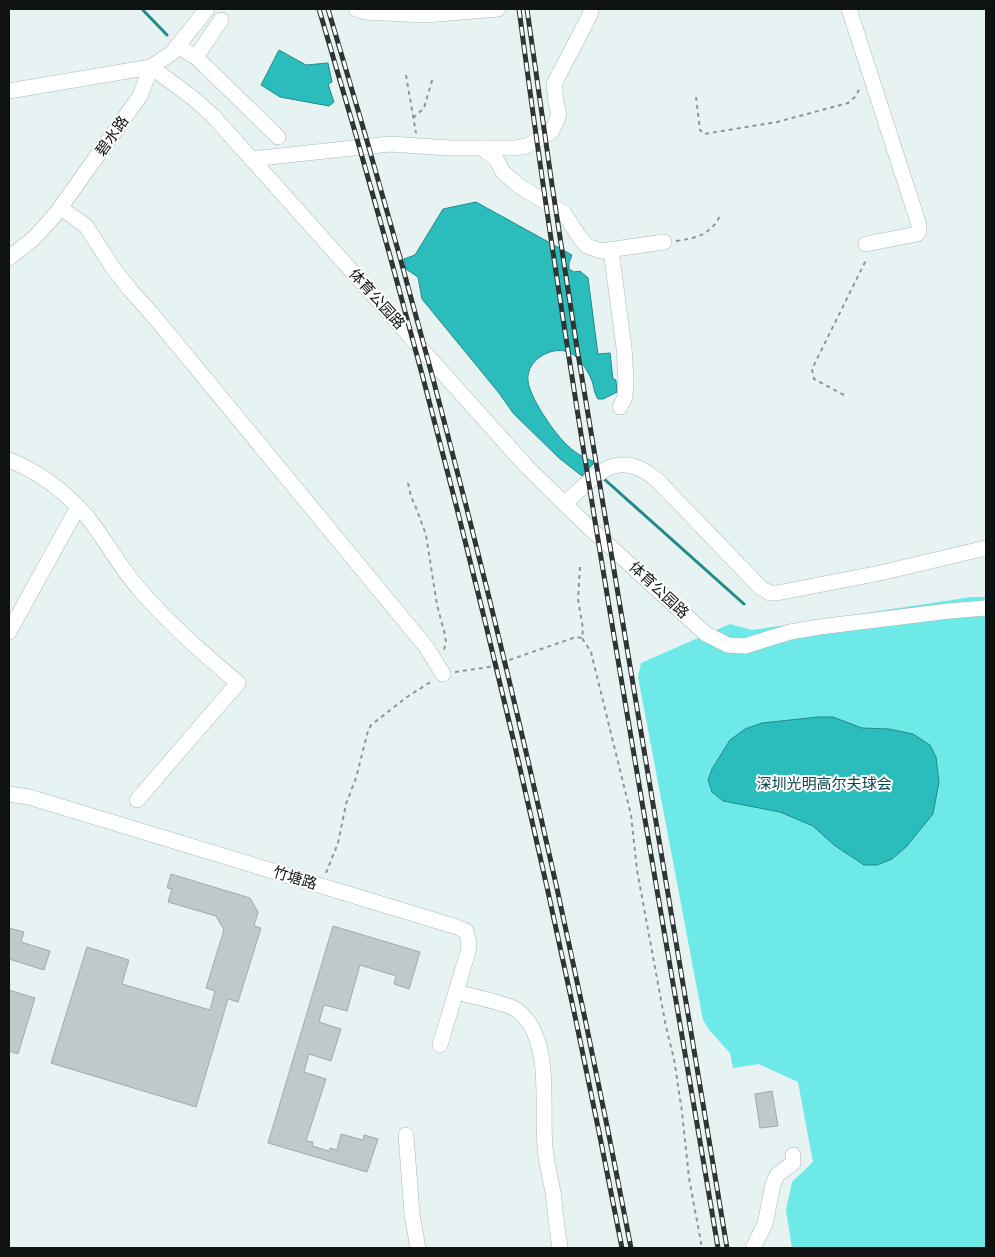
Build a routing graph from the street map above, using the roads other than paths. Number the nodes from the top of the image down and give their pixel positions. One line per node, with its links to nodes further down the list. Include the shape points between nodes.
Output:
1 (207, 9): 7 (street)
2 (356, 9): 3 (street, via 425,15)
3 (498, 9)
4 (590, 9): 12 (street, via 590,16 554,84 559,115 552,131 527,146)
5 (849, 9): 16 (street, via 919,226 916,234)
6 (221, 20): 8 (street)
7 (177, 46): 8 (street); 9 (street)
8 (196, 57): 11 (street)
9 (151, 67): 10 (street); 13 (street, 体育公园路, via 203,106); 14 (street, 碧水路, via 140,96)
10 (9, 91)
11 (278, 137)
12 (482, 148): 13 (street, via 390,144); 17 (street, via 519,186 564,213 587,246)
13 (252, 159): 21 (street, 体育公园路, via 527,467)
14 (61, 208): 18 (street, 碧水路, via 34,238); 26 (street, via 86,226 132,292 291,482 434,658)
15 (664, 242): 17 (street)
16 (870, 243)
17 (610, 250): 19 (street, via 624,348 625,397)
18 (9, 258)
19 (620, 407)
20 (9, 460): 22 (street, via 42,477)
21 (564, 503): 23 (street, via 610,466 622,464 638,468 649,474 761,588 770,593 880,573); 24 (street, 体育公园路, via 706,634 728,645 745,646 819,626)
22 (78, 507): 25 (street); 28 (street, via 154,607 238,683)
23 (986, 548)
24 (986, 608)
25 (9, 632)
26 (443, 674)
27 (9, 794): 29 (street, 竹塘路, via 29,797 457,927 469,937)
28 (137, 800)
29 (456, 992): 30 (street, 竹塘路); 34 (street, via 516,1008 526,1017 535,1035 544,1081 545,1148)
30 (440, 1044)
31 (406, 1135): 33 (street)
32 (793, 1155): 35 (street, via 793,1163 777,1174 765,1224)
33 (418, 1248)
34 (560, 1248)
35 (753, 1248)

